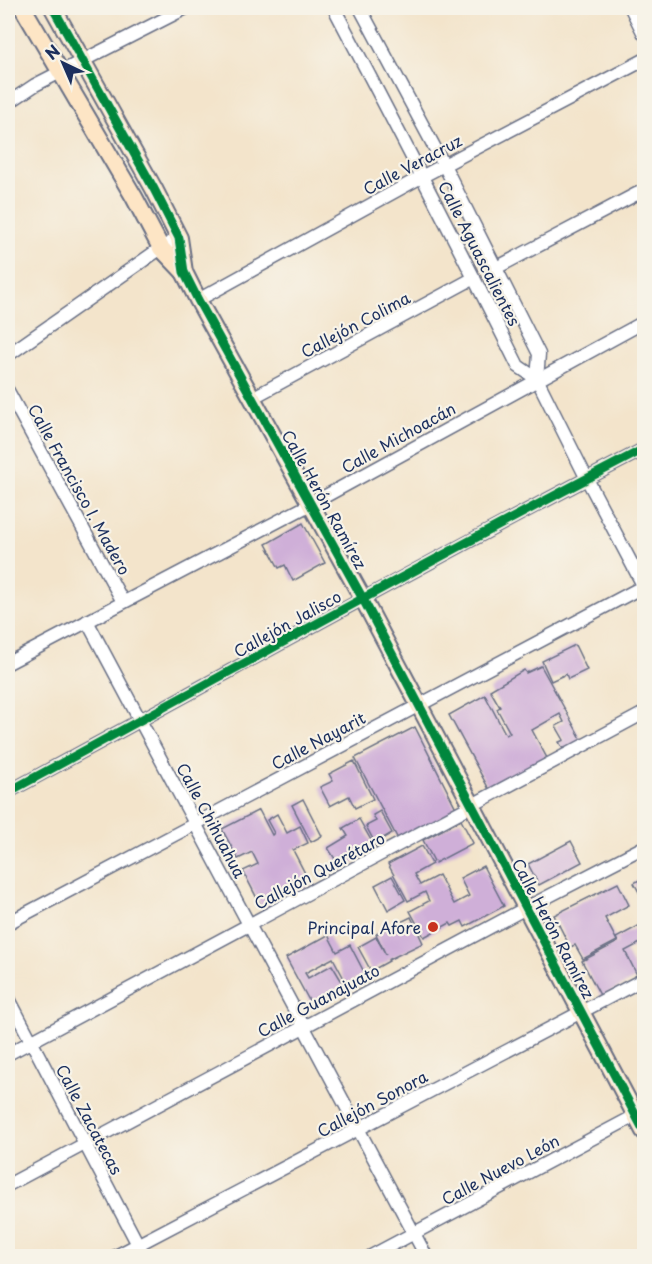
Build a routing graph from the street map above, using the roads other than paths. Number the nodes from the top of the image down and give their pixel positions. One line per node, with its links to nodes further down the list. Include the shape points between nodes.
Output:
1 (23, 8): 10 (street, Calle Herón Ramírez)
2 (53, 8): 8 (street, Calle Herón Ramírez)
3 (186, 8): 8 (street)
4 (334, 8): 13 (street, Calle Aguascalientes)
5 (360, 8): 12 (street, Calle Aguascalientes)
6 (631, 8): 7 (street)
7 (645, 34)
8 (83, 60): 10 (street); 15 (street, Calle Herón Ramírez)
9 (645, 60): 12 (street, Calle Veracruz)
10 (61, 72): 11 (street); 16 (street, Calle Herón Ramírez)
11 (8, 103)
12 (444, 165): 13 (street, Calle Veracruz); 17 (street, Calle Aguascalientes)
13 (423, 176): 19 (street, Calle Aguascalientes); 20 (street, Calle Veracruz)
14 (645, 190): 17 (street)
15 (179, 238): 16 (street); 18 (street, Calle Herón Ramírez)
16 (161, 248): 18 (street, Calle Herón Ramírez); 22 (street)
17 (496, 268): 23 (street, Calle Aguascalientes, via 539,354)
18 (184, 272): 20 (street, Calle Herón Ramírez)
19 (474, 279): 23 (street, Calle Aguascalientes, via 518,366); 25 (street, Callejón Colima)
20 (198, 300): 25 (street, Calle Herón Ramírez)
21 (645, 322): 23 (street, Calle Michoacán)
22 (8, 355)
23 (537, 380): 27 (street, Calle Aguascalientes); 28 (street, Calle Michoacán)
24 (8, 391): 31 (street, Calle Francisco I. Madero)
25 (252, 398): 28 (street, Calle Herón Ramírez)
26 (645, 449): 27 (street, Callejón Jalisco)
27 (587, 479): 29 (street, Calle Aguascalientes); 30 (street, Callejón Jalisco)
28 (311, 504): 30 (street, Calle Herón Ramírez); 31 (street, Calle Michoacán)
29 (644, 586): 34 (street, Calle Nayarit)
30 (363, 599): 34 (street, Calle Herón Ramírez); 36 (street, Callejón Jalisco)
31 (123, 602): 32 (street, Calle Michoacán)
32 (87, 621): 33 (street, Calle Michoacán); 36 (street, Calle Chihuahua)
33 (8, 663)
34 (418, 705): 38 (street, Calle Herón Ramírez); 39 (street, Calle Nayarit)
35 (645, 713): 38 (street, Callejón Querétaro)
36 (141, 721): 37 (street, Callejón Jalisco); 39 (street, Calle Chihuahua)
37 (8, 792)
38 (472, 806): 41 (street, Calle Herón Ramírez); 43 (street, Callejón Querétaro)
39 (195, 824): 42 (street, Calle Nayarit); 43 (street, Calle Chihuahua)
40 (645, 847): 41 (street, Calle Guanajuato)
41 (526, 908): 46 (street, Calle Herón Ramírez); 47 (street, Calle Guanajuato)
42 (8, 923)
43 (250, 925): 47 (street, Calle Chihuahua); 48 (street, Callejón Querétaro)
44 (645, 979): 46 (street, Callejón Sonora)
45 (8, 998): 48 (street, Calle Zacatecas)
46 (581, 1012): 50 (street, Calle Herón Ramírez); 51 (street, Callejón Sonora)
47 (304, 1026): 51 (street, Calle Chihuahua); 53 (street, Calle Guanajuato)
48 (31, 1042): 49 (street, Callejón Querétaro); 53 (street, Calle Zacatecas)
49 (8, 1054)
50 (640, 1114): 52 (street, Calle Herón Ramírez); 55 (street, Calle Nuevo León)
51 (358, 1129): 55 (street, Calle Chihuahua); 56 (street, Callejón Sonora)
52 (645, 1131)
53 (85, 1144): 54 (street, Calle Guanajuato); 56 (street, Calle Zacatecas)
54 (8, 1185)
55 (414, 1234): 58 (street, Calle Nuevo León); 59 (street, Calle Chihuahua)
56 (141, 1251): 57 (street, Callejón Sonora)
57 (116, 1257)
58 (371, 1257)
59 (426, 1257)

